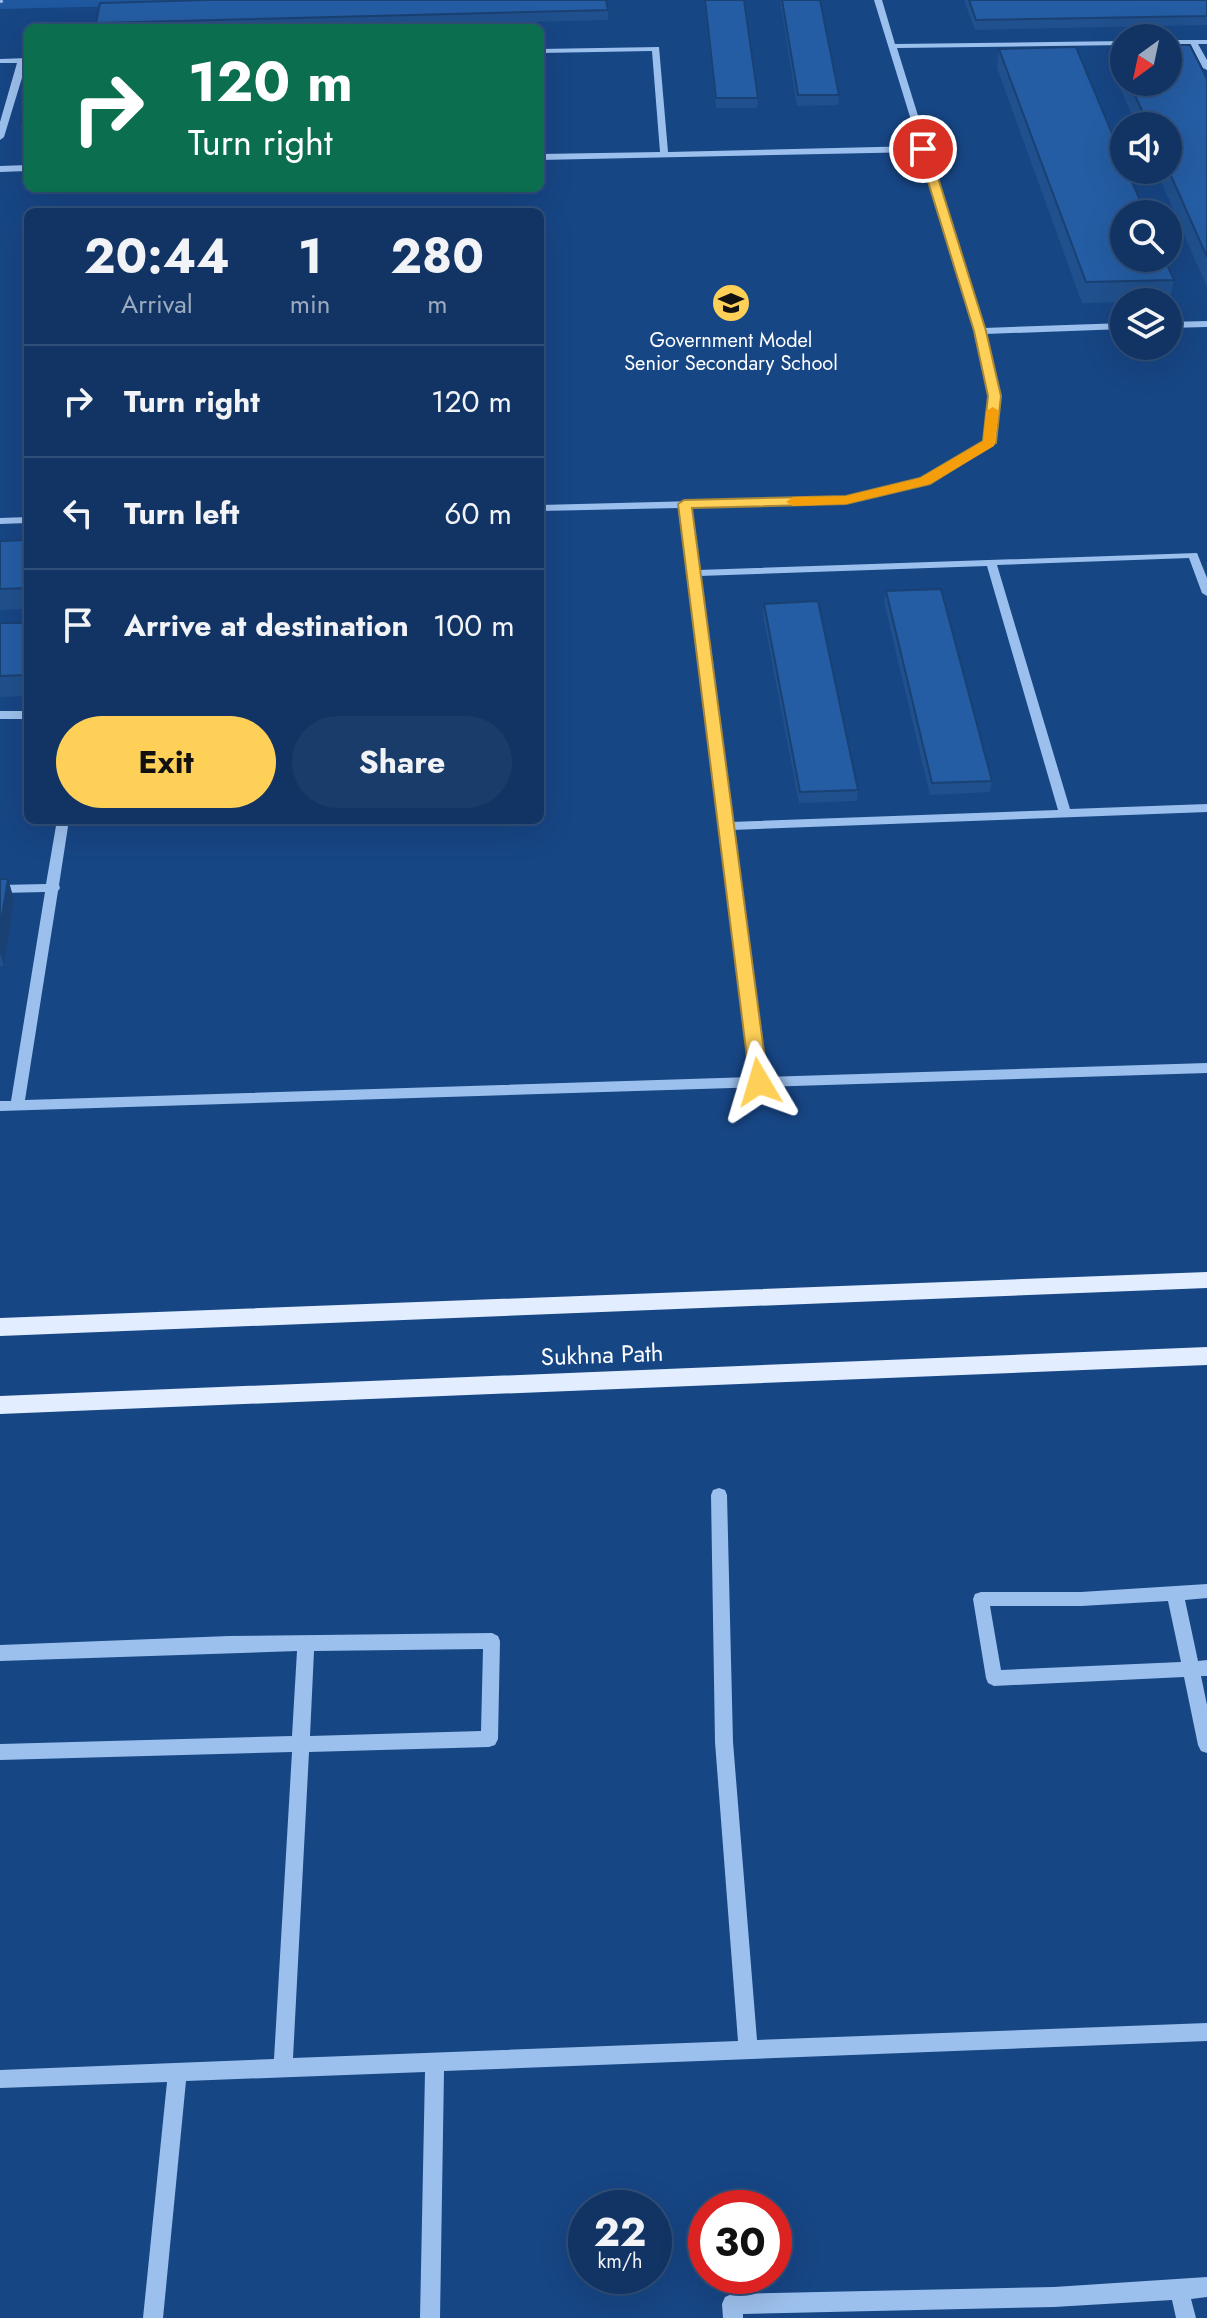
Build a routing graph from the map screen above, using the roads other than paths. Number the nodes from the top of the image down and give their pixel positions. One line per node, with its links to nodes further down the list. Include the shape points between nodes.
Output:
1 (878, 0): 6 (street)
2 (1182, 42): 3 (street)
3 (1193, 42): 4 (street); 11 (street)
4 (1207, 42)
5 (1110, 43): 6 (street)
6 (891, 46): 13 (street)
7 (544, 51): 14 (street, via 656,49)
8 (24, 60): 9 (street)
9 (0, 61)
10 (24, 63): 12 (street)
11 (1207, 68)
12 (0, 137)
13 (923, 149): 14 (street); 21 (street)
14 (664, 154): 15 (street)
15 (544, 157)
16 (24, 168): 17 (street)
17 (0, 169)
18 (1207, 324): 19 (street)
19 (1182, 325)
20 (1110, 326): 21 (street)
21 (980, 331): 22 (street, via 995,396 989,443 925,481 846,500)
22 (684, 504): 23 (street); 27 (street)
23 (544, 508)
24 (24, 520): 25 (street)
25 (0, 521)
26 (991, 562): 27 (street); 28 (street, via 1193,555); 32 (street)
27 (693, 573): 34 (street)
28 (1207, 593)
29 (0, 715): 30 (street)
30 (24, 715)
31 (1207, 808): 32 (street)
32 (1065, 813): 34 (street)
33 (62, 824): 35 (street)
34 (725, 826): 38 (street)
35 (54, 888): 36 (street); 39 (street)
36 (0, 889)
37 (1207, 1068): 38 (street)
38 (759, 1082): 39 (street)
39 (17, 1105): 40 (street)
40 (0, 1106)
41 (1207, 1280): 42 (main road)
42 (0, 1327)
43 (1207, 1356): 44 (main road, Sukhna Path)
44 (0, 1405)
45 (719, 1495): 55 (street, via 724,1742)
46 (1207, 1591): 47 (street)
47 (1175, 1593): 50 (street); 50 (street, via 981,1599 994,1678)
48 (306, 1643): 49 (street); 51 (street); 51 (street, via 492,1641 489,1739)
49 (0, 1653)
50 (1198, 1668): 52 (street)
51 (302, 1744): 53 (street); 57 (street)
52 (1207, 1745)
53 (0, 1752)
54 (1207, 2032): 55 (street)
55 (748, 2050): 56 (street)
56 (435, 2062): 57 (street); 63 (street)
57 (283, 2068): 58 (street)
58 (177, 2073): 59 (street); 62 (street)
59 (0, 2079)
60 (1207, 2287): 61 (street)
61 (1179, 2290): 64 (street, via 732,2304); 65 (street)
62 (153, 2318)
63 (430, 2318)
64 (733, 2318)
65 (1186, 2318)

